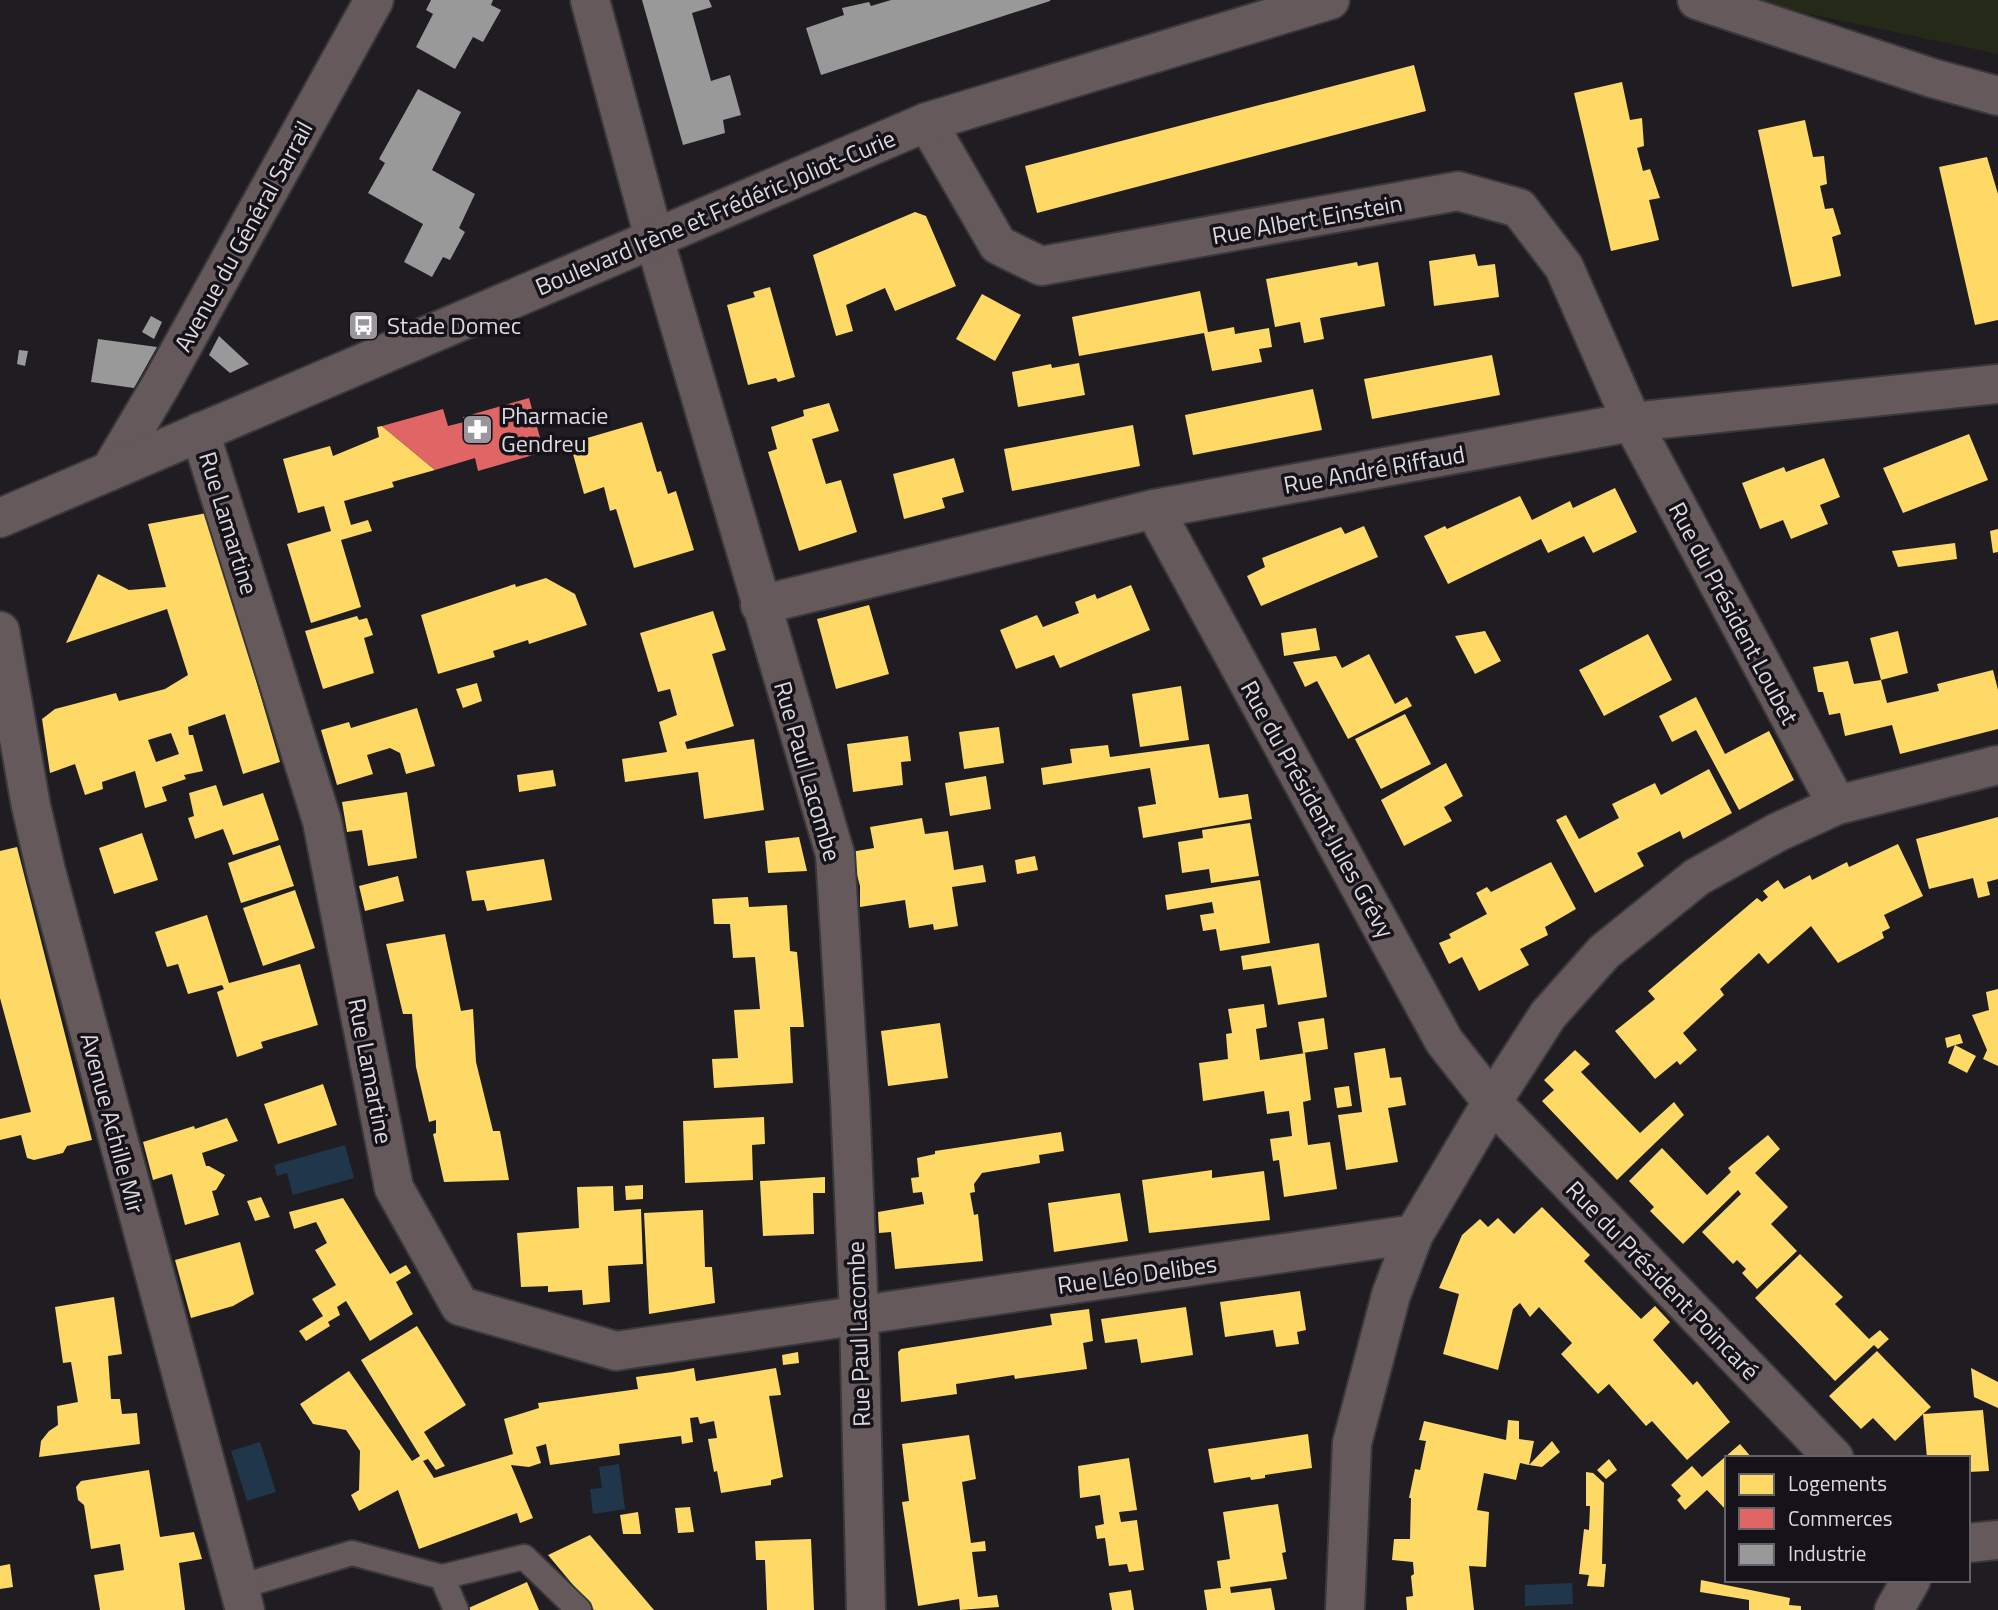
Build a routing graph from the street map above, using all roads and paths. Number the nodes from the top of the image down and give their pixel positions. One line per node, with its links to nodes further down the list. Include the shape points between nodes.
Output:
1 (374, 0): 11 (street, Avenue du Général Sarrail)
2 (590, 0): 7 (street, Rue Paul Lacombe)
3 (1330, 0): 6 (street, Boulevard Irène et Frédéric Joliot-Curie)
4 (1697, 0): 5 (street)
5 (1998, 96)
6 (928, 122): 7 (street, Boulevard Irène et Frédéric Joliot-Curie); 9 (street, Rue Albert Einstein, via 998,245 1041,266 1458,191 1519,208 1564,267)
7 (653, 238): 10 (street, Boulevard Irène et Frédéric Joliot-Curie); 14 (street, Rue Paul Lacombe)
8 (1998, 384): 9 (street, Rue André Riffaud)
9 (1632, 422): 12 (street, Rue André Riffaud); 17 (street, Rue du Président Loubet)
10 (200, 432): 11 (street, Boulevard Irène et Frédéric Joliot-Curie); 20 (street, Rue Lamartine, via 322,821 394,1188 460,1306 616,1350)
11 (110, 471): 13 (street, Boulevard Irène et Frédéric Joliot-Curie)
12 (1154, 509): 14 (street, Rue André Riffaud); 18 (street, Rue du Président Jules Grévy, via 1444,1041)
13 (0, 518)
14 (760, 605): 20 (street, Rue Paul Lacombe, via 835,854)
15 (0, 631): 26 (street, Avenue Achille Mir, via 46,871)
16 (1998, 765): 17 (street)
17 (1837, 805): 18 (street, via 1697,877 1604,951 1548,1014)
18 (1492, 1102): 19 (street); 21 (street, Rue du Président Poincaré)
19 (1414, 1234): 20 (street, Rue Léo Delibes); 30 (street, via 1391,1295 1352,1443)
20 (859, 1315): 29 (street, Rue Paul Lacombe)
21 (1832, 1456)
22 (1998, 1540): 23 (street)
23 (1970, 1543)
24 (442, 1577): 26 (lane, via 352,1553); 27 (lane); 28 (lane, via 524,1557)
25 (1910, 1582): 31 (street)
26 (242, 1599)
27 (456, 1610)
28 (579, 1610)
29 (866, 1610)
30 (1345, 1610)
31 (1894, 1610)

